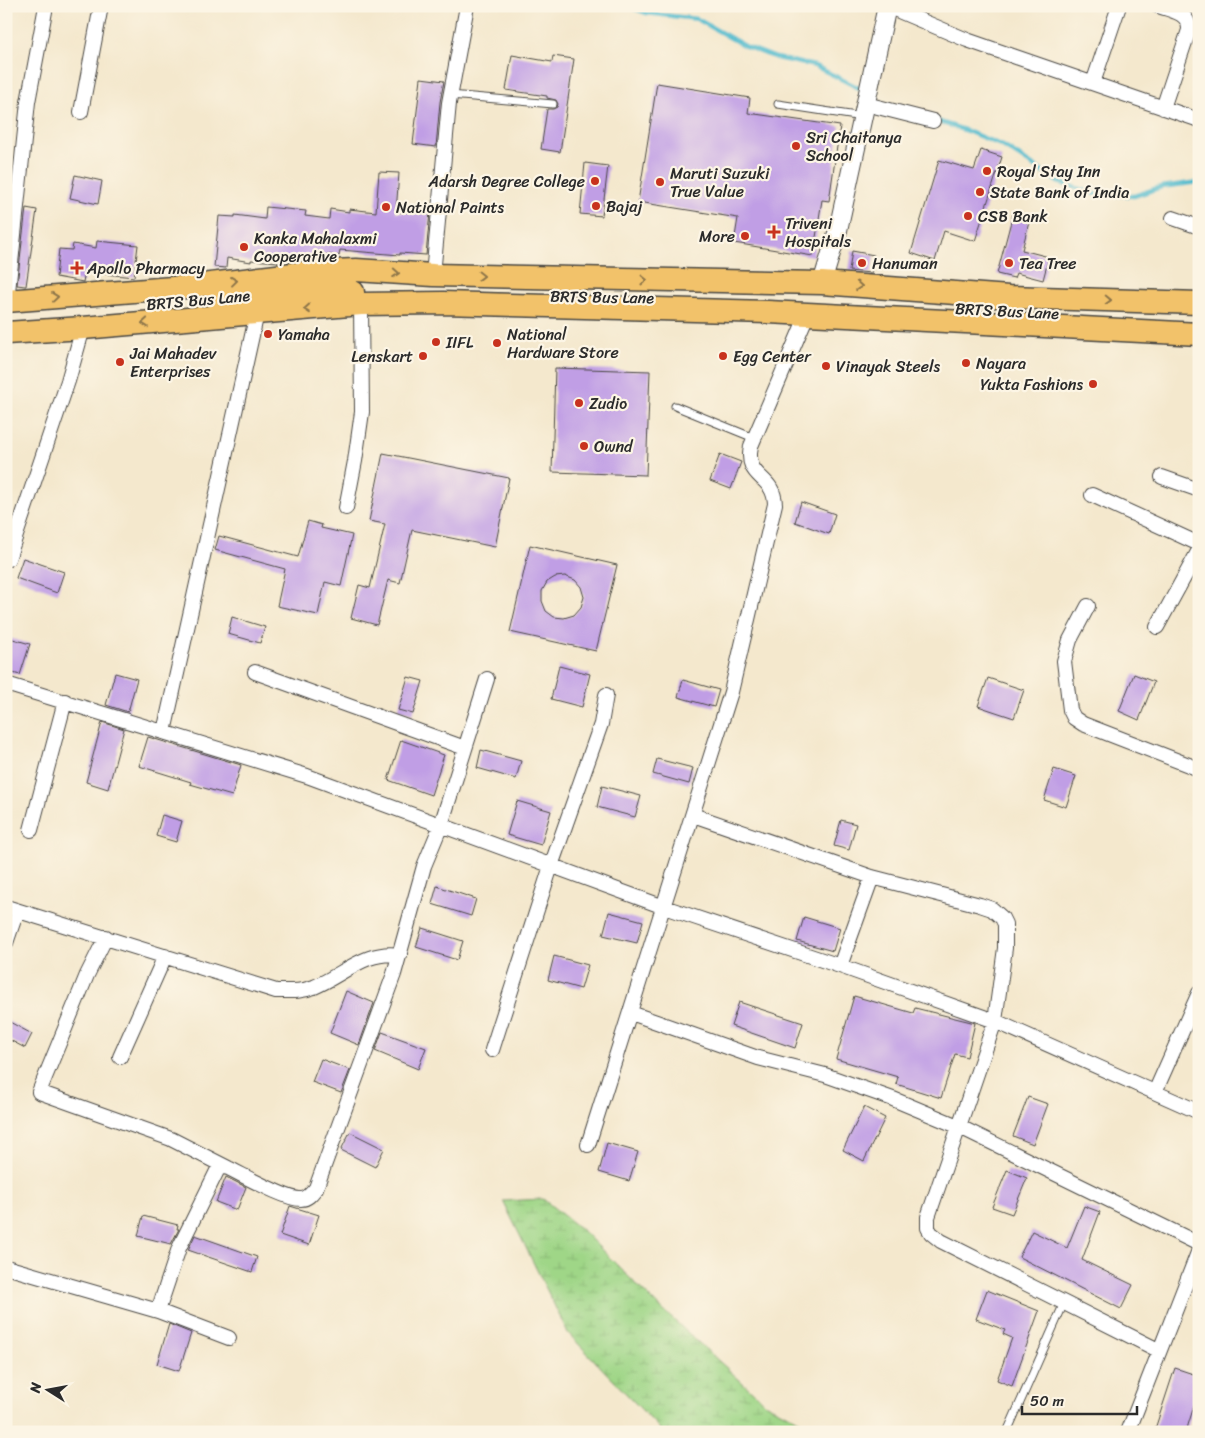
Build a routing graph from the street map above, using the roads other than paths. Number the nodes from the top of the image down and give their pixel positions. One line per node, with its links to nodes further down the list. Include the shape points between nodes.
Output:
1 (46, 6): 20 (street, via 28,102)
2 (101, 6): 13 (street)
3 (467, 6): 8 (street)
4 (887, 6): 7 (street, via 967,40); 9 (street)
5 (1118, 6): 7 (street)
6 (1158, 6): 12 (street, via 1182,14 1190,25)
7 (1093, 83): 12 (street)
8 (450, 95): 10 (lane); 18 (street)
9 (866, 102): 11 (lane); 15 (street); 19 (street, via 838,230)
10 (553, 104)
11 (778, 104)
12 (1164, 108): 14 (street)
13 (81, 112)
14 (1199, 120)
15 (933, 122)
16 (1173, 218): 17 (street)
17 (1199, 227)
18 (433, 275): 19 (main road, one-way to 19); 20 (main road, one-way to 18, via 185,287 310,272 356,270)
19 (814, 300): 21 (main road, one-way to 21, via 1009,297); 22 (main road, via 768,312 443,303); 24 (main road, BRTS Bus Lane, via 293,291); 25 (main road, BRTS Bus Lane); 28 (main road); 30 (street)
20 (7, 301)
21 (1199, 303)
22 (361, 304): 23 (main road, one-way to 23); 34 (street, via 362,412)
23 (257, 313): 26 (main road, one-way to 26); 45 (street)
24 (6, 316)
25 (1199, 319)
26 (83, 328): 27 (main road); 37 (street)
27 (6, 333)
28 (1199, 334)
29 (675, 406): 30 (lane)
30 (754, 438): 48 (street, via 750,461 756,474 773,490 774,511 731,692)
31 (1162, 477): 32 (street)
32 (1199, 490)
33 (1092, 495): 35 (street)
34 (346, 508)
35 (1199, 544)
36 (1199, 550): 39 (street)
37 (8, 559)
38 (1088, 606): 47 (street, via 1070,640 1064,661 1070,710 1074,718)
39 (1157, 627)
40 (255, 672): 46 (street)
41 (487, 679): 46 (street)
42 (6, 684): 44 (street)
43 (606, 695): 51 (street, via 600,724)
44 (65, 701): 45 (street); 50 (street)
45 (164, 732): 49 (street, via 307,776)
46 (465, 748): 49 (street)
47 (1199, 769)
48 (693, 815): 52 (street); 53 (street)
49 (441, 825): 51 (street); 57 (street, via 424,866)
50 (31, 830)
51 (551, 866): 53 (street); 63 (street)
52 (872, 878): 59 (street); 62 (street, via 980,905 992,909 1002,918 1005,948)
53 (664, 908): 59 (street); 61 (street)
54 (12, 909): 55 (street); 56 (street)
55 (106, 937): 58 (street); 69 (street, via 39,1092 171,1139)
56 (6, 943)
57 (400, 955): 58 (street, via 375,955 314,987 296,992 276,991); 69 (street, via 319,1181 311,1195 293,1198)
58 (165, 956): 64 (street)
59 (840, 966): 62 (street)
60 (1199, 993): 65 (street)
61 (631, 1013): 67 (street, via 758,1058 826,1075); 68 (street)
62 (995, 1021): 65 (street); 67 (street)
63 (492, 1050)
64 (120, 1057)
65 (1155, 1092): 66 (street)
66 (1199, 1112)
67 (960, 1127): 70 (street); 73 (street, via 929,1211 931,1234)
68 (588, 1145)
69 (228, 1168): 74 (street, via 215,1172 179,1248)
70 (1199, 1244)
71 (1199, 1250): 76 (street)
72 (6, 1267): 74 (street)
73 (1064, 1303): 76 (street); 77 (lane)
74 (158, 1311): 75 (street)
75 (229, 1338)
76 (1158, 1350): 78 (street)
77 (1007, 1432)
78 (1128, 1432)

